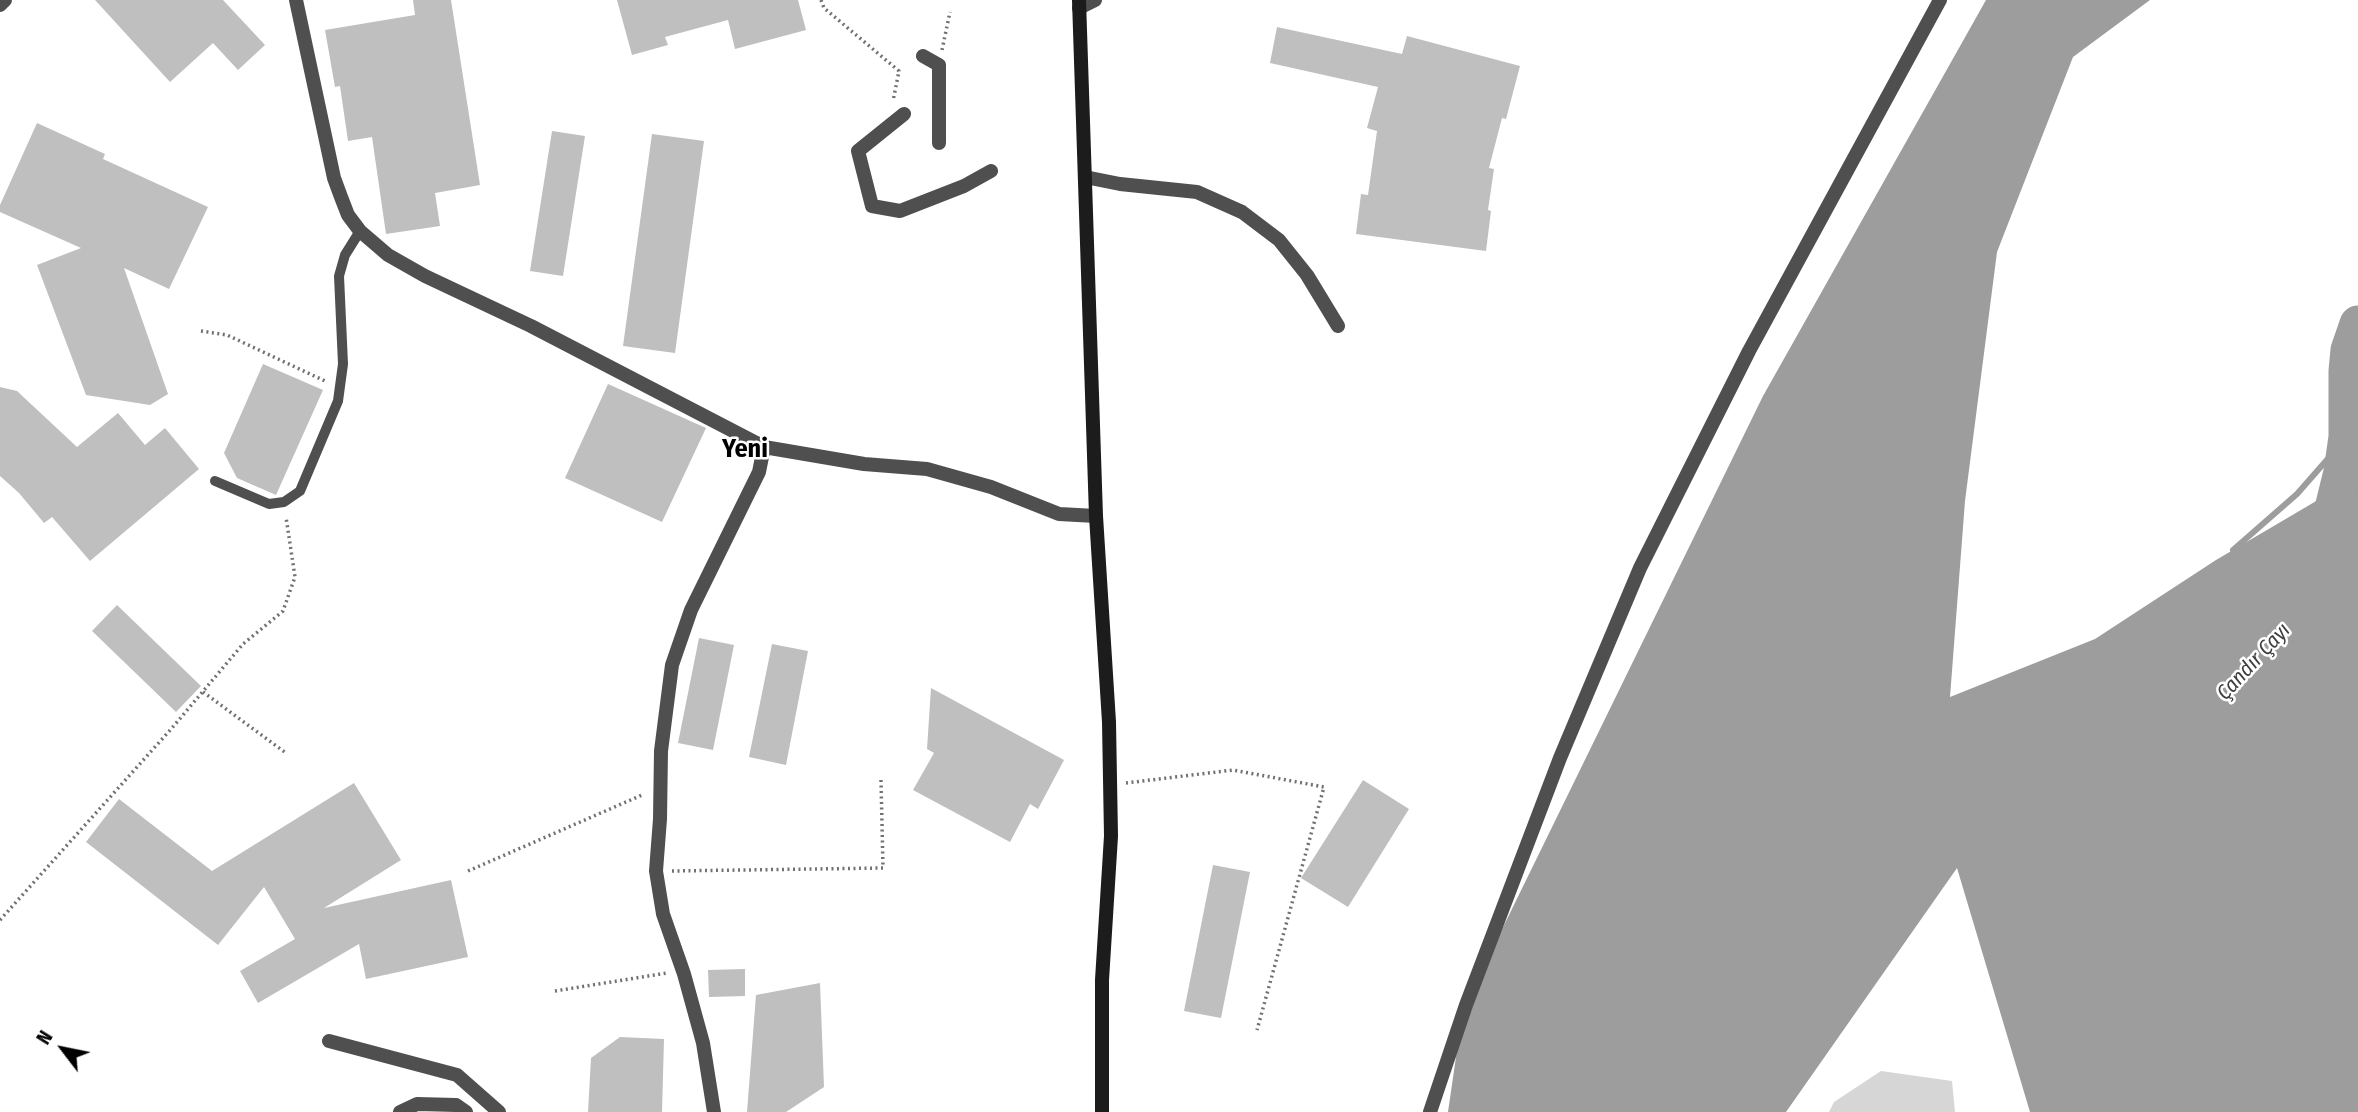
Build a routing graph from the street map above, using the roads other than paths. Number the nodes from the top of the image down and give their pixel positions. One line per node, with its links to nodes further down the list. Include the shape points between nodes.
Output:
1 (5, 0): 6 (street)
2 (296, 0): 12 (street, via 334,178 348,215)
3 (1095, 0): 5 (street)
4 (1940, 0): 23 (street, via 1749,351 1640,568 1560,758)
5 (1079, 4): 11 (street)
6 (0, 5)
7 (923, 56): 9 (street, via 939,65)
8 (897, 112): 10 (street, via 858,151 872,206 900,211)
9 (939, 143)
10 (991, 171)
11 (1085, 177): 13 (street, via 1197,192 1242,212 1279,240); 16 (street)
12 (360, 231): 14 (street, via 387,255 425,276); 15 (lane, via 339,276 341,389 300,491 284,502 262,503)
13 (1338, 326)
14 (764, 447): 16 (street, via 927,469 991,487 1059,514); 21 (street, via 759,472 691,610 672,665 661,751 656,871 663,914 703,1043)
15 (215, 481)
16 (1096, 516): 22 (street, via 1111,836 1102,979)
17 (329, 1041): 20 (street, via 457,1075)
18 (400, 1112): 19 (street, via 417,1104 456,1105)
19 (466, 1112)
20 (499, 1112)
21 (714, 1112)
22 (1102, 1112)
23 (1430, 1112)

